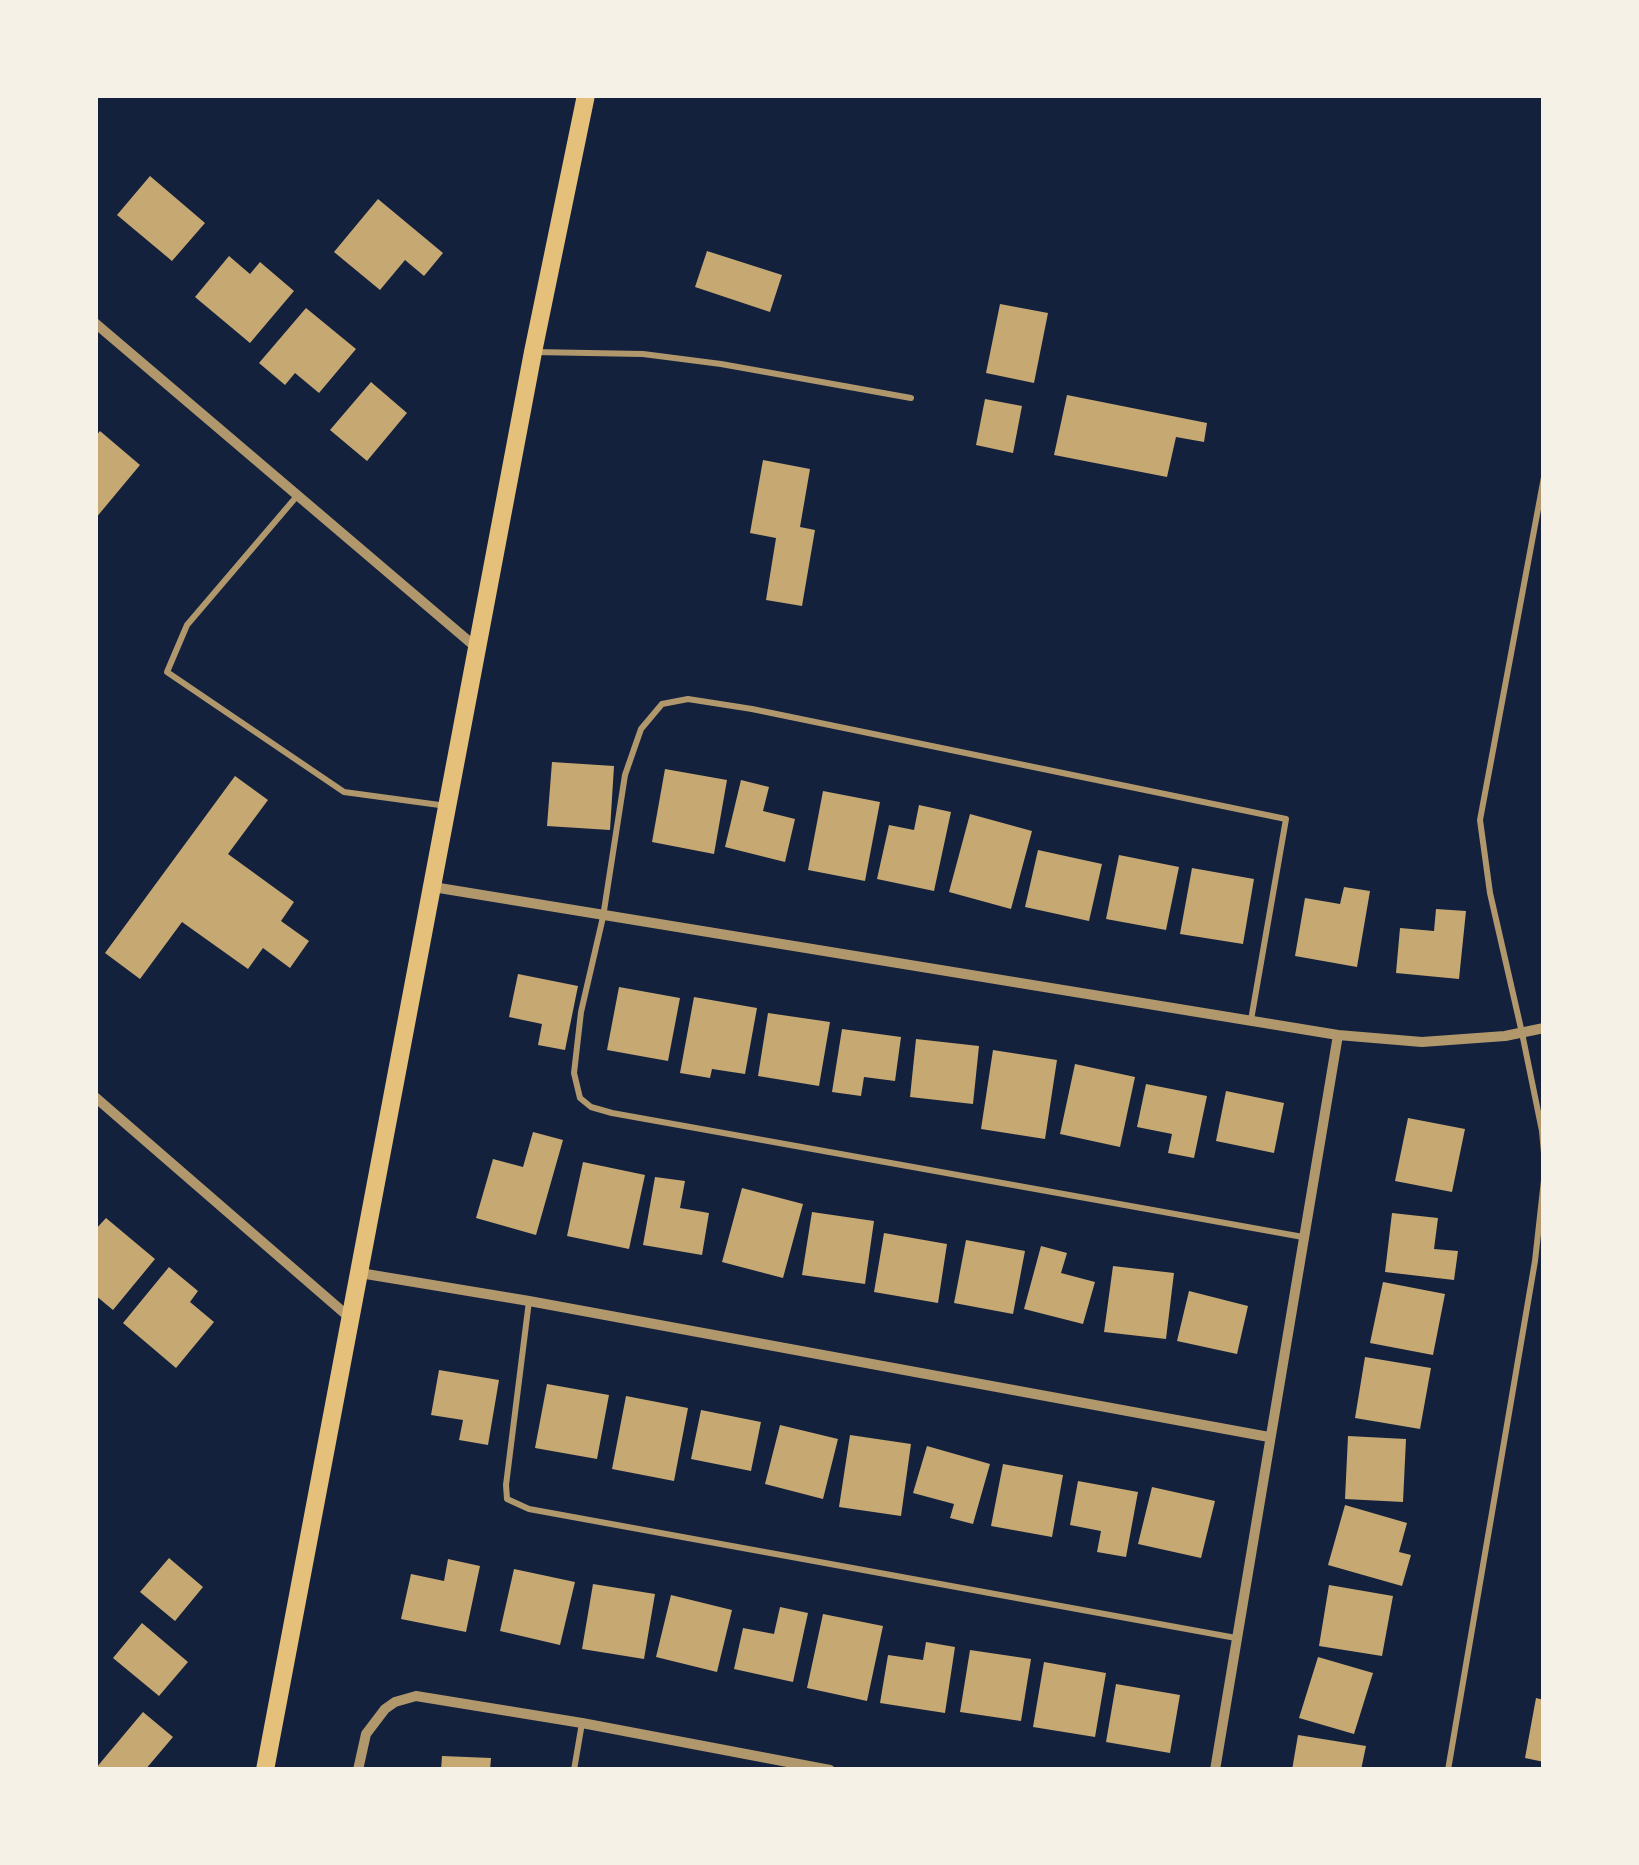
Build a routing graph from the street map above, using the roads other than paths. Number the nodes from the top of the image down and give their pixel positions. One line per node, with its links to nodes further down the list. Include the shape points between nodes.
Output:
1 (586, 95): 3 (main road)
2 (95, 323): 6 (street)
3 (533, 352): 4 (lane, via 642,354); 7 (main road)
4 (911, 398)
5 (1544, 476): 13 (lane, via 1480,820)
6 (296, 496): 7 (street); 8 (lane, via 186,625 167,672 344,792)
7 (478, 649): 8 (main road)
8 (448, 806): 9 (main road)
9 (433, 887): 10 (street); 19 (main road)
10 (603, 916): 11 (street); 11 (lane, via 624,774 641,729 662,704 688,700 752,709 1286,819); 18 (lane, via 580,1012 574,1073 580,1098 591,1107)
11 (1251, 1021): 14 (street)
12 (1544, 1028): 13 (street)
13 (1522, 1033): 14 (street, via 1422,1042); 16 (lane)
14 (1338, 1035): 18 (street)
15 (95, 1098): 21 (street)
16 (1544, 1153)
17 (1544, 1180): 31 (lane)
18 (1304, 1237): 22 (street)
19 (360, 1273): 20 (street); 21 (main road)
20 (529, 1301): 22 (street); 23 (lane, via 507,1499 528,1509)
21 (350, 1318): 26 (main road)
22 (1269, 1437): 23 (street)
23 (1236, 1638): 30 (street)
24 (582, 1723): 25 (street); 27 (street, via 416,1696 384,1710 366,1734); 28 (lane)
25 (785, 1766): 29 (street)
26 (264, 1770)
27 (358, 1770)
28 (574, 1770)
29 (830, 1770)
30 (1214, 1770)
31 (1448, 1770)

